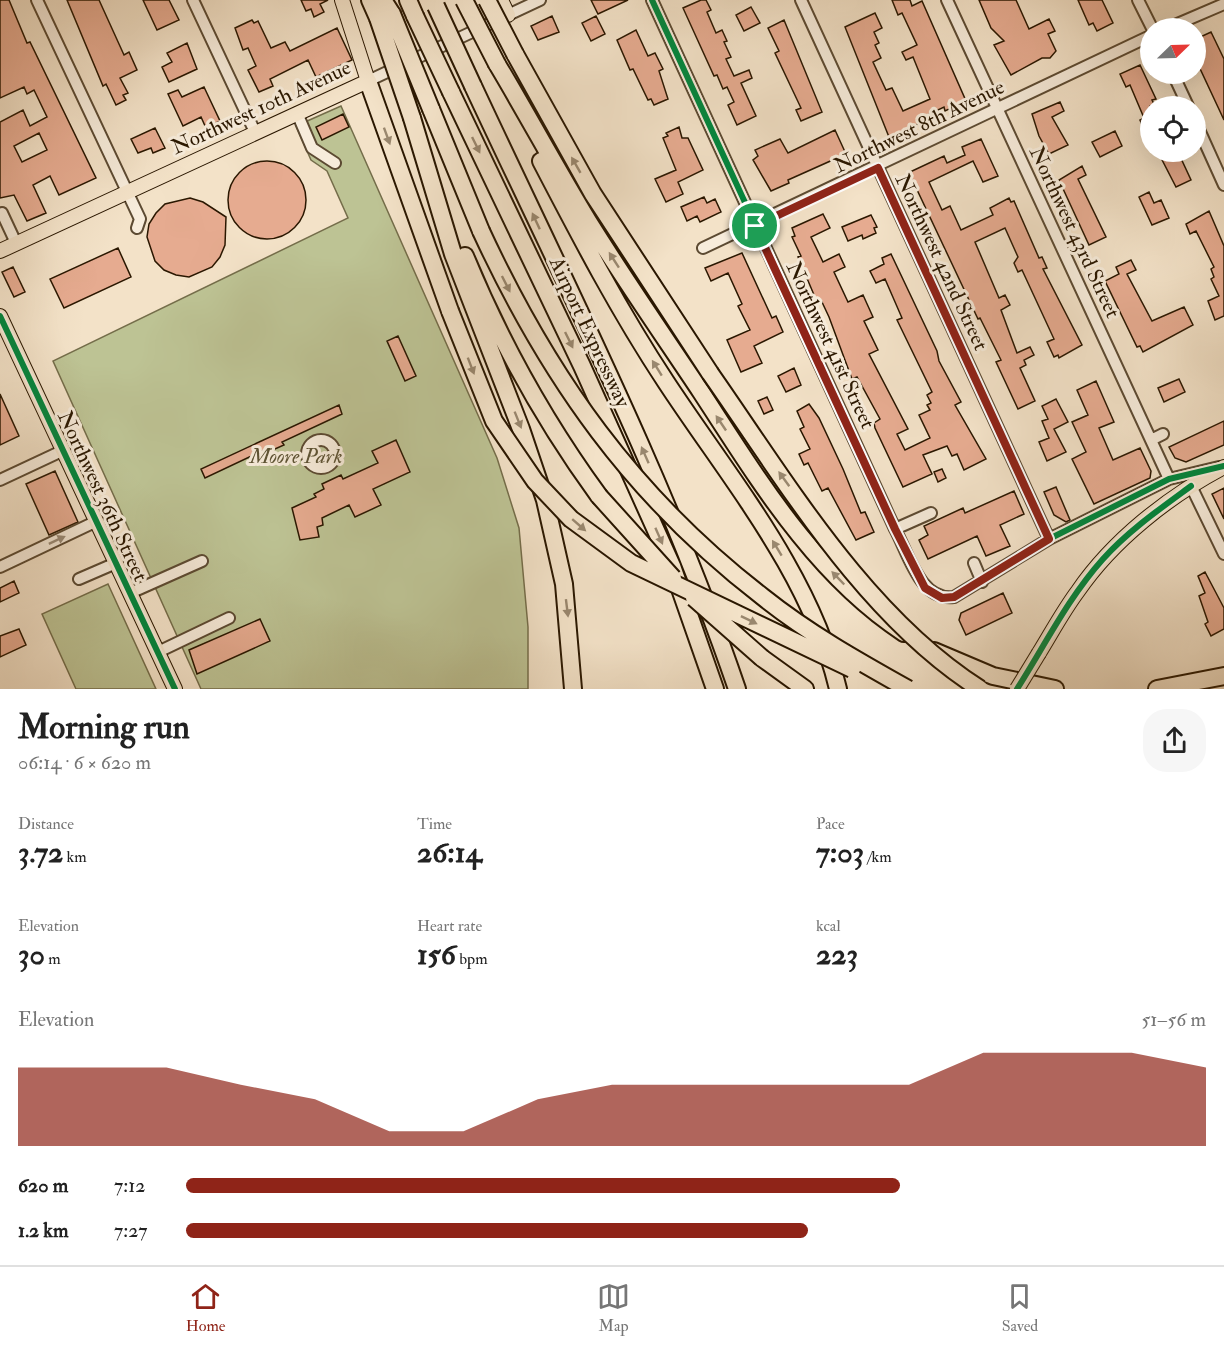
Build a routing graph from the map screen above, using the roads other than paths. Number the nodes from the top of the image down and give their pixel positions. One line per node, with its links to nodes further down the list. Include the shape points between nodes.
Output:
1 (37, 0): 31 (street)
2 (194, 0): 25 (street)
3 (342, 0): 22 (main road)
4 (370, 0): 16 (highway)
5 (408, 0): 64 (highway, Airport Expressway, one-way to 64, bridge, via 672,566)
6 (464, 0): 21 (highway, bridge)
7 (487, 0): 69 (highway, one-way to 7, bridge, via 924,648 871,592 814,521 710,373 593,194)
8 (501, 0): 17 (main road)
9 (540, 0): 17 (street, Northwest 10th Avenue)
10 (652, 0): 33 (street, Northwest 41st Street)
11 (801, 0): 28 (street, Northwest 42nd Street)
12 (947, 0): 23 (street, Northwest 43rd Street)
13 (1138, 0): 18 (street)
14 (434, 3): 65 (highway, Airport Expressway, one-way to 14, bridge, via 645,454)
15 (1224, 4): 19 (street)
16 (384, 11): 30 (highway, bridge); 68 (highway, one-way to 68, bridge, via 481,231 545,356 589,421 640,483 696,540 763,598 834,647)
17 (508, 15): 22 (street, Northwest 10th Avenue)
18 (1147, 18)
19 (1191, 18)
20 (1140, 41): 23 (street, Northwest 8th Avenue)
21 (497, 64): 61 (highway, one-way to 21, via 819,632 792,574 664,380 600,273 528,136); 71 (highway, one-way to 21, via 993,676 942,655 883,619 826,565 743,455 612,258)
22 (368, 81): 24 (main road, Northwest 10th Avenue); 67 (highway, one-way to 67, bridge, via 485,401 506,440 555,504 590,535 647,571)
23 (997, 109): 28 (street, Northwest 8th Avenue); 40 (street, Northwest 43rd Street)
24 (297, 113): 25 (main road, Northwest 10th Avenue); 27 (street, via 312,148)
25 (255, 132): 31 (main road, Northwest 10th Avenue)
26 (1206, 145): 29 (street)
27 (335, 163)
28 (878, 168): 33 (street, Northwest 8th Avenue); 49 (street, Northwest 42nd Street)
29 (1224, 185)
30 (434, 187): 63 (highway, one-way to 63, via 463,283 548,509 564,584); 66 (highway, bridge, via 518,369 568,452 600,496 664,571 762,658)
31 (127, 192): 34 (street, via 140,219); 35 (main road, Northwest 10th Avenue)
32 (0, 214): 35 (street)
33 (755, 226): 36 (street, Northwest 8th Avenue); 48 (street, Northwest 41st Street)
34 (137, 228)
35 (16, 243): 37 (main road, Northwest 10th Avenue)
36 (703, 248)
37 (0, 251)
38 (2, 325): 41 (main road, Northwest 36th Street)
39 (1164, 434): 40 (street)
40 (1151, 440): 43 (street, Northwest 43rd Street)
41 (64, 450): 44 (street); 47 (main road, Northwest 36th Street)
42 (1224, 466): 43 (street); 45 (main road)
43 (1169, 479): 49 (street)
44 (0, 480)
45 (1191, 486): 50 (street); 70 (main road, bridge, via 1104,558 1070,602)
46 (931, 513): 48 (street)
47 (97, 521): 52 (main road, Northwest 36th Street); 54 (street, one-way to 47)
48 (895, 529): 56 (street, Northwest 41st Street, via 925,588 942,598 954,597)
49 (1049, 539): 56 (street)
50 (1224, 554)
51 (202, 561): 57 (street)
52 (116, 563): 55 (street); 57 (main road, Northwest 36th Street)
53 (974, 563): 56 (street)
54 (0, 567)
55 (79, 579)
56 (982, 582)
57 (130, 593): 59 (main road, Northwest 36th Street)
58 (229, 618): 59 (street)
59 (158, 652): 62 (main road, Northwest 36th Street)
60 (1224, 676): 72 (highway)
61 (836, 683)
62 (176, 689)
63 (573, 689)
64 (715, 689)
65 (737, 689)
66 (805, 689)
67 (894, 689)
68 (908, 689)
69 (980, 689)
70 (1017, 689)
71 (1055, 689)
72 (1157, 689)

